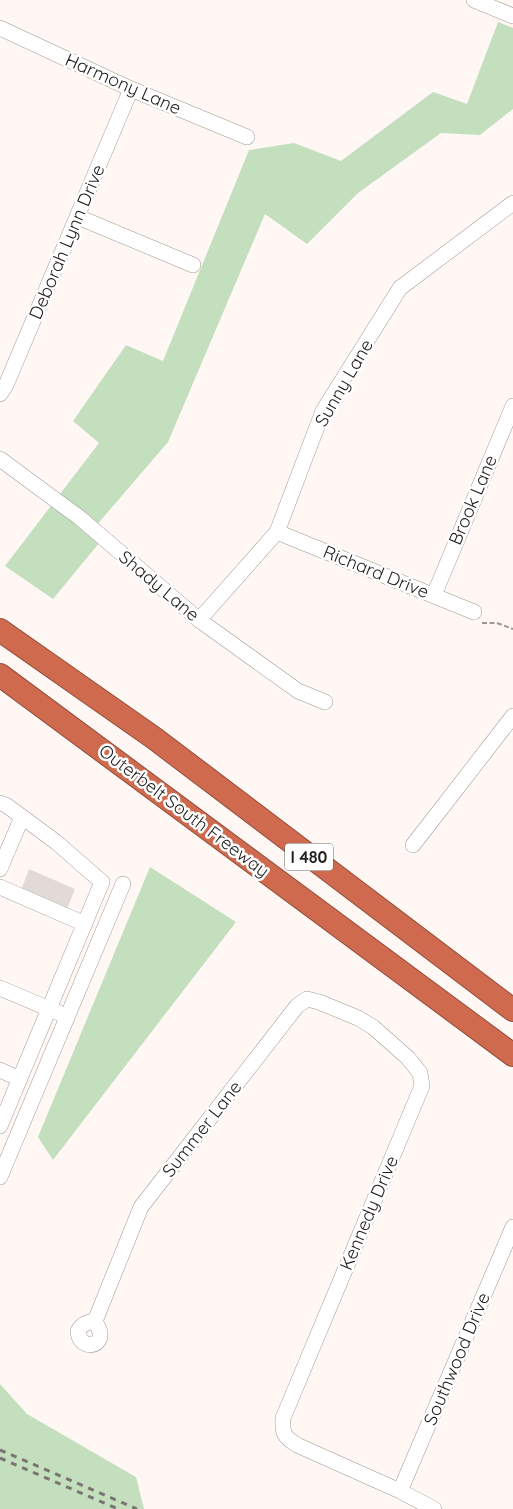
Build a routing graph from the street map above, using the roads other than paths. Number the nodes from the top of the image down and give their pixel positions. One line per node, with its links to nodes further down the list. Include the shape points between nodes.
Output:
1 (478, 1): 2 (street)
2 (513, 16)
3 (0, 28): 4 (street, Harmony Lane)
4 (131, 89): 5 (street, Harmony Lane); 7 (street, Deborah Lynn Drive)
5 (247, 137)
6 (513, 203): 12 (street, Sunny Lane, via 400,288 323,411)
7 (78, 217): 8 (street); 9 (street, Deborah Lynn Drive)
8 (193, 265)
9 (0, 394)
10 (513, 406): 13 (street, Brook Lane)
11 (0, 459): 15 (street, Shady Lane, via 80,518)
12 (277, 532): 13 (street, Richard Drive); 15 (street, Sunny Lane)
13 (434, 595): 14 (street, Richard Drive)
14 (475, 618)
15 (199, 620): 18 (street, Shady Lane, via 298,691)
16 (0, 630): 29 (highway, I 480, via 154,738)
17 (0, 675): 32 (highway, Outerbelt South Freeway / I 480)
18 (325, 702)
19 (513, 716): 22 (street)
20 (0, 803): 21 (street)
21 (22, 817): 23 (street); 26 (street, via 102,882)
22 (413, 845)
23 (0, 869)
24 (123, 884): 30 (street)
25 (0, 887): 26 (street)
26 (85, 924): 28 (street)
27 (0, 988): 28 (street)
28 (50, 1009): 30 (street); 34 (street)
29 (513, 1010)
30 (67, 1017): 36 (street)
31 (358, 1018): 38 (street, Summer Lane, via 307,999 297,1006 141,1207); 39 (street, Kennedy Drive, via 408,1058 420,1072 422,1086 283,1418 282,1430 297,1446)
32 (513, 1055)
33 (0, 1070): 34 (street)
34 (20, 1079): 35 (street)
35 (0, 1126)
36 (0, 1177)
37 (513, 1228): 39 (street, Southwood Drive)
38 (95, 1321)
39 (400, 1491): 40 (street)
40 (434, 1509)

